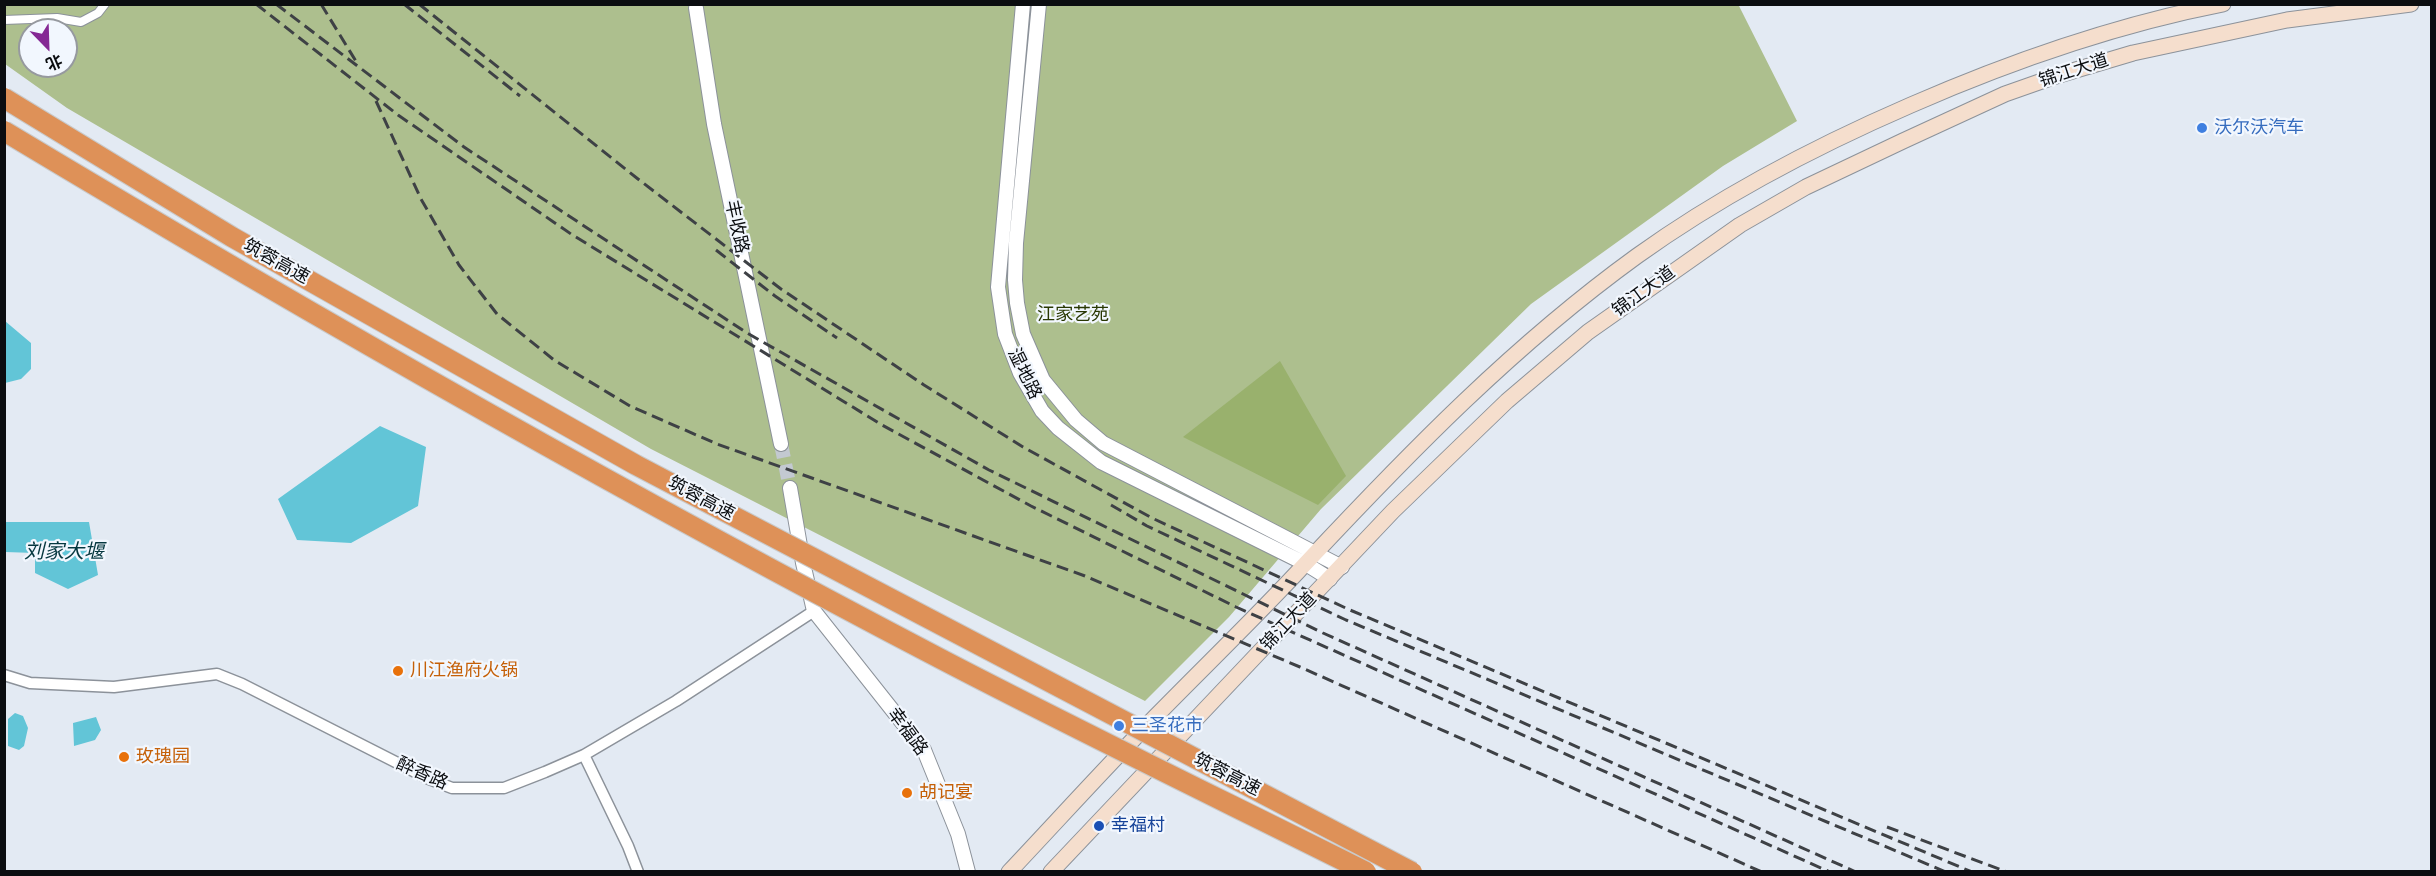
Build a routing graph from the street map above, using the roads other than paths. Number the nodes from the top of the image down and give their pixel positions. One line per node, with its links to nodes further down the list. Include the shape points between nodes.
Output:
1 (105, 4): 7 (street, via 81,22 57,18)
2 (1023, 4): 10 (street, 湿地路)
3 (1039, 4): 11 (street, 湿地路)
4 (2223, 4): 14 (main road, 锦江大道, via 2123,27 2000,68 1824,144 1705,210 1551,323 1472,394)
5 (2411, 4): 16 (main road, 锦江大道, via 2287,20 2133,53 2059,75 2005,94 1806,186 1740,225 1588,332 1507,401)
6 (696, 8): 12 (street, 丰收路, via 717,135)
7 (4, 20)
8 (4, 98): 26 (highway, 筑蓉高速, bridge, via 232,237 636,465)
9 (4, 131): 25 (highway, 筑蓉高速, bridge, via 227,265 601,477 942,660)
10 (1007, 176): 11 (street); 15 (street, 湿地路, via 999,261 1000,312 1013,357 1042,411 1101,462)
11 (1023, 177): 14 (street, 湿地路, via 1014,280 1023,334 1048,387 1076,420 1103,443)
12 (781, 444)
13 (790, 489): 18 (street)
14 (1316, 552): 15 (main road, 锦江大道); 16 (street, 湿地路)
15 (1306, 564): 17 (street, 湿地路); 23 (main road, 锦江大道)
16 (1342, 567): 17 (main road, 锦江大道)
17 (1330, 579): 24 (main road, 锦江大道)
18 (814, 611): 20 (street, 醉香路, via 676,701); 22 (street, 幸福路, via 924,750 958,834)
19 (4, 675): 20 (street, 醉香路, via 30,683 114,687 216,674 452,788 504,788)
20 (584, 755): 21 (street)
21 (638, 872)
22 (968, 872)
23 (1009, 872)
24 (1051, 872)
25 (1366, 872)
26 (1412, 872)

